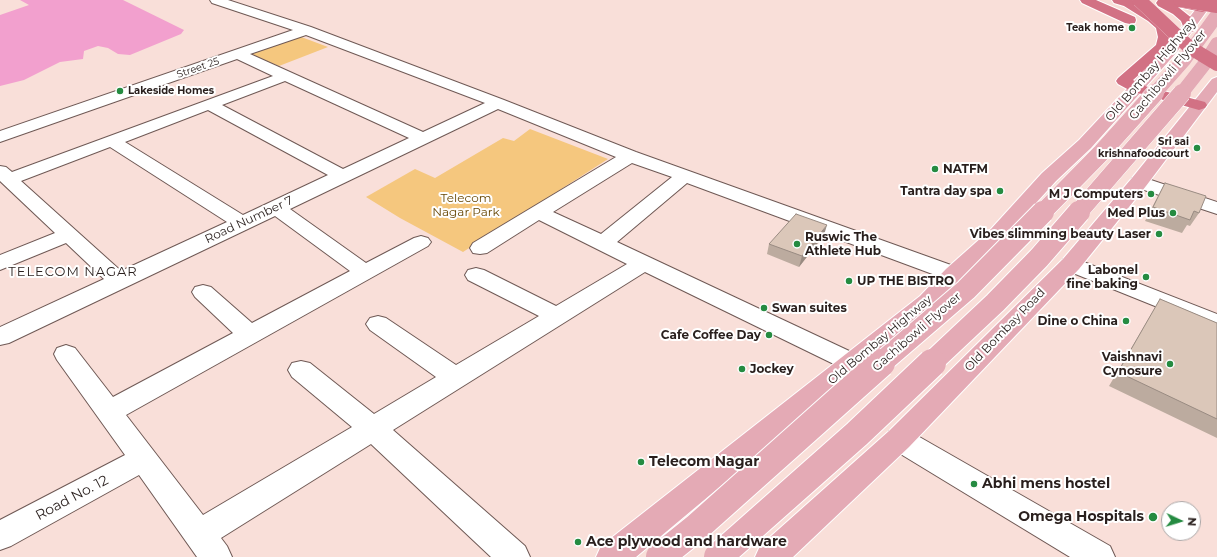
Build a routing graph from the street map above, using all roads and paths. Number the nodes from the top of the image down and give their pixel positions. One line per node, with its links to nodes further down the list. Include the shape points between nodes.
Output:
1 (216, 0): 12 (street)
2 (1086, 0): 16 (highway, bridge, via 1125,17)
3 (1118, 0): 18 (highway, via 1128,3 1152,18 1164,31 1163,46 1122,81)
4 (1139, 0): 15 (highway, bridge, via 1189,47)
5 (1156, 0): 11 (highway, via 1187,19)
6 (1164, 0): 10 (highway)
7 (1179, 0): 9 (highway, bridge)
8 (1217, 2): 10 (highway)
9 (1217, 6)
10 (1207, 7): 11 (main road, Old Bombay Highway); 64 (main road, Gachibowli Flyover, bridge, via 1185,59 1102,152 966,290)
11 (1190, 28): 18 (main road, Old Bombay Highway)
12 (306, 30): 14 (street, Street 25); 20 (street)
13 (1217, 44): 65 (main road, Gachibowli Flyover, bridge, via 1171,106 1039,258 857,434)
14 (237, 54): 17 (street); 22 (street, Street 25)
15 (1217, 64)
16 (1217, 72)
17 (286, 76): 21 (street); 23 (street)
18 (1136, 88): 19 (highway); 42 (main road, Old Bombay Highway, via 1086,144 1049,177 998,233)
19 (1210, 94): 29 (main road, Old Bombay Road)
20 (498, 103): 23 (street, Road Number 7); 25 (street)
21 (210, 104): 24 (street); 27 (street)
22 (0, 137)
23 (423, 138): 27 (street, Road Number 7)
24 (112, 141): 26 (street); 33 (street)
25 (630, 156): 28 (street); 32 (street)
26 (5, 175): 34 (street)
27 (343, 176): 31 (street, Road Number 7)
28 (685, 176): 36 (street); 42 (street)
29 (1139, 182): 30 (street); 40 (main road, Old Bombay Road)
30 (1215, 204)
31 (276, 207): 33 (street, Road Number 7); 41 (street)
32 (539, 213): 36 (street); 37 (street)
33 (242, 223): 44 (street, Road Number 7)
34 (69, 234): 38 (street); 44 (street)
35 (421, 242): 41 (street)
36 (603, 243): 39 (street)
37 (480, 248)
38 (0, 263)
39 (644, 263): 46 (street); 52 (street)
40 (1071, 264): 47 (street); 57 (main road, Old Bombay Road)
41 (365, 272): 49 (street)
42 (954, 274): 52 (main road, Old Bombay Highway, via 928,302)
43 (476, 275): 46 (street)
44 (119, 281): 50 (street, Road Number 7)
45 (203, 292): 49 (street)
46 (557, 316): 54 (street)
47 (1217, 323)
48 (378, 324): 54 (street)
49 (250, 335): 55 (street)
50 (0, 337)
51 (66, 354): 55 (street)
52 (853, 363): 63 (main road, Old Bombay Highway)
53 (301, 370): 56 (street)
54 (456, 378): 56 (street)
55 (110, 412): 58 (street)
56 (373, 429): 59 (street); 62 (street)
57 (899, 439): 66 (main road, Old Bombay Road); 67 (street)
58 (144, 459): 59 (street); 60 (street, Road No. 12)
59 (200, 534): 61 (street)
60 (0, 536)
61 (216, 557)
62 (514, 557)
63 (612, 557)
64 (660, 557)
65 (718, 557)
66 (771, 557)
67 (1099, 557)

